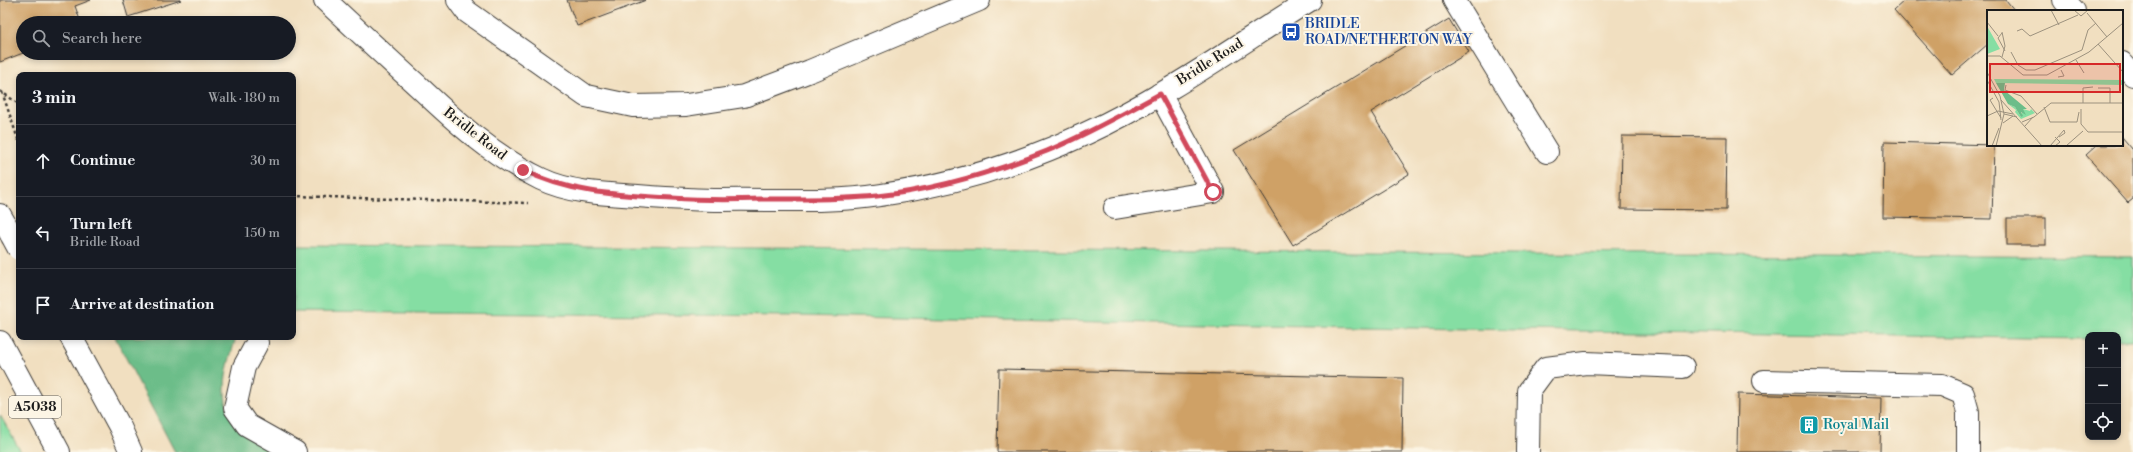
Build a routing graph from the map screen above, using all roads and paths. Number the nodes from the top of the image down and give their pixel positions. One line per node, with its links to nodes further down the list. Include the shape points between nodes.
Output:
1 (325, 0): 15 (street, Bridle Road, via 468,132 495,153 544,181)
2 (458, 0): 3 (street, via 466,10 586,96 633,106 686,105 744,96)
3 (979, 0)
4 (1310, 0): 11 (street, Bridle Road)
5 (1454, 0): 14 (street)
6 (2064, 0): 7 (street)
7 (2073, 10)
8 (2123, 64): 9 (street)
9 (2133, 75)
10 (1, 91): 12 (path); 13 (path)
11 (1160, 94): 15 (street, Bridle Road, via 1090,132 1046,151 940,185 878,196 693,200 607,194); 17 (street, via 1213,192)
12 (16, 102)
13 (16, 134)
14 (1547, 152)
15 (569, 188): 16 (path, via 542,204)
16 (296, 196)
17 (1115, 208)
18 (0, 215): 19 (street)
19 (15, 243)
20 (73, 340): 26 (street)
21 (0, 342): 25 (street, A5038)
22 (257, 343): 27 (street, via 244,367 235,408 248,424)
23 (1683, 367): 28 (street, via 1586,363 1546,368 1529,391)
24 (1764, 382): 29 (street, via 1942,385 1963,394 1968,412)
25 (59, 452)
26 (131, 452)
27 (296, 452)
28 (1528, 452)
29 (1968, 452)

